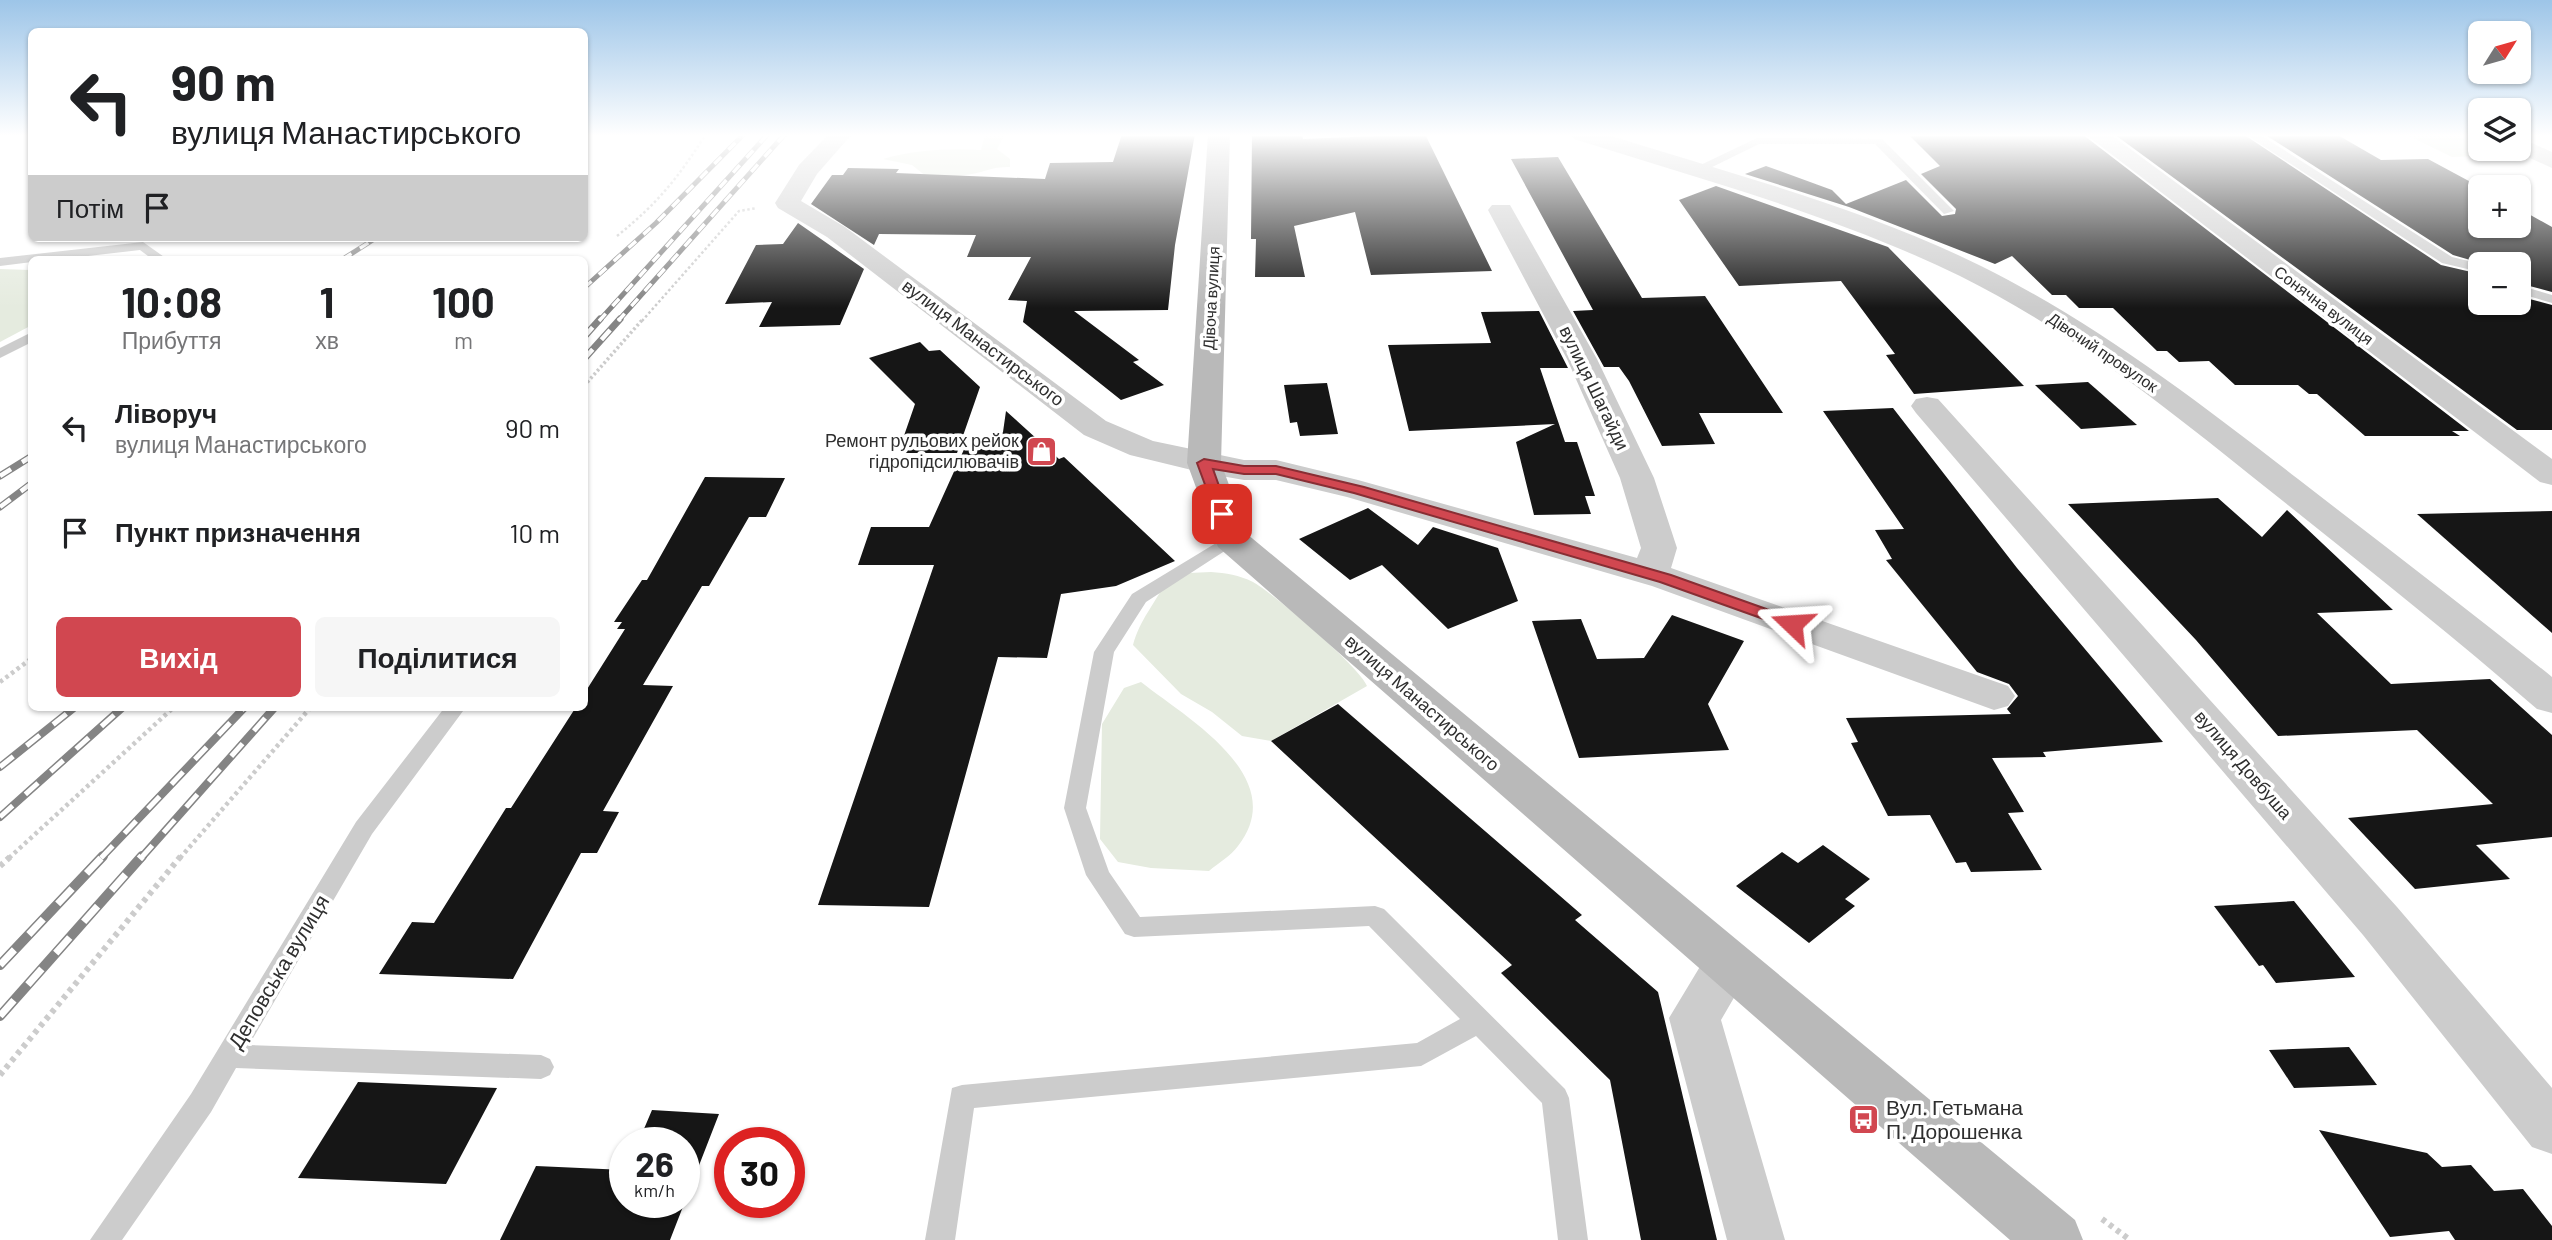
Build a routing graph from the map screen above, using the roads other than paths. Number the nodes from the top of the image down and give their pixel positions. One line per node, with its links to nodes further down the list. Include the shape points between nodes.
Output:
1 (793, 192): 19 (street, вулиця Манастирського, via 787,202 836,232 1095,428 1142,448)
2 (1216, 192): 19 (main road, Дівоча вулиця)
3 (1761, 192): 24 (street, Дівочий провулок, via 1969,270 2103,348 2309,504)
4 (1929, 192): 8 (lane)
5 (2173, 192): 20 (street, Сонячна вулиця)
6 (2341, 192): 13 (lane, via 2447,260)
7 (1501, 210): 22 (street, вулиця Шагайди, via 1582,359 1637,478 1659,548)
8 (1948, 211)
9 (54, 256): 10 (lane, via 143,246)
10 (156, 256)
11 (28, 259): 12 (lane)
12 (0, 262)
13 (2468, 265)
14 (2531, 293): 15 (lane)
15 (2552, 299)
16 (28, 337): 17 (lane)
17 (0, 354)
18 (1927, 406): 30 (street, вулиця Довбуша, via 2380,921)
19 (1204, 463): 21 (main road, вулиця Манастирського); 22 (street, via 1276,470 1359,490)
20 (2552, 475)
21 (1231, 539): 26 (main road, вулиця Манастирського); 27 (lane, via 1139,598 1104,652 1075,808 1098,876 1134,927 1375,916)
22 (1650, 574): 23 (street)
23 (1994, 696)
24 (2552, 698)
25 (453, 711): 28 (lane, Деповська вулиця, via 364,828)
26 (1728, 965): 34 (street, via 1695,1018); 35 (main road, вулиця Манастирського)
27 (1479, 1021): 32 (lane, via 1421,1054 962,1097); 33 (lane, via 1555,1098)
28 (229, 1056): 29 (lane); 31 (lane, Деповська вулиця)
29 (541, 1067)
30 (2552, 1129)
31 (105, 1240)
32 (940, 1240)
33 (1573, 1240)
34 (1756, 1240)
35 (2054, 1240)

